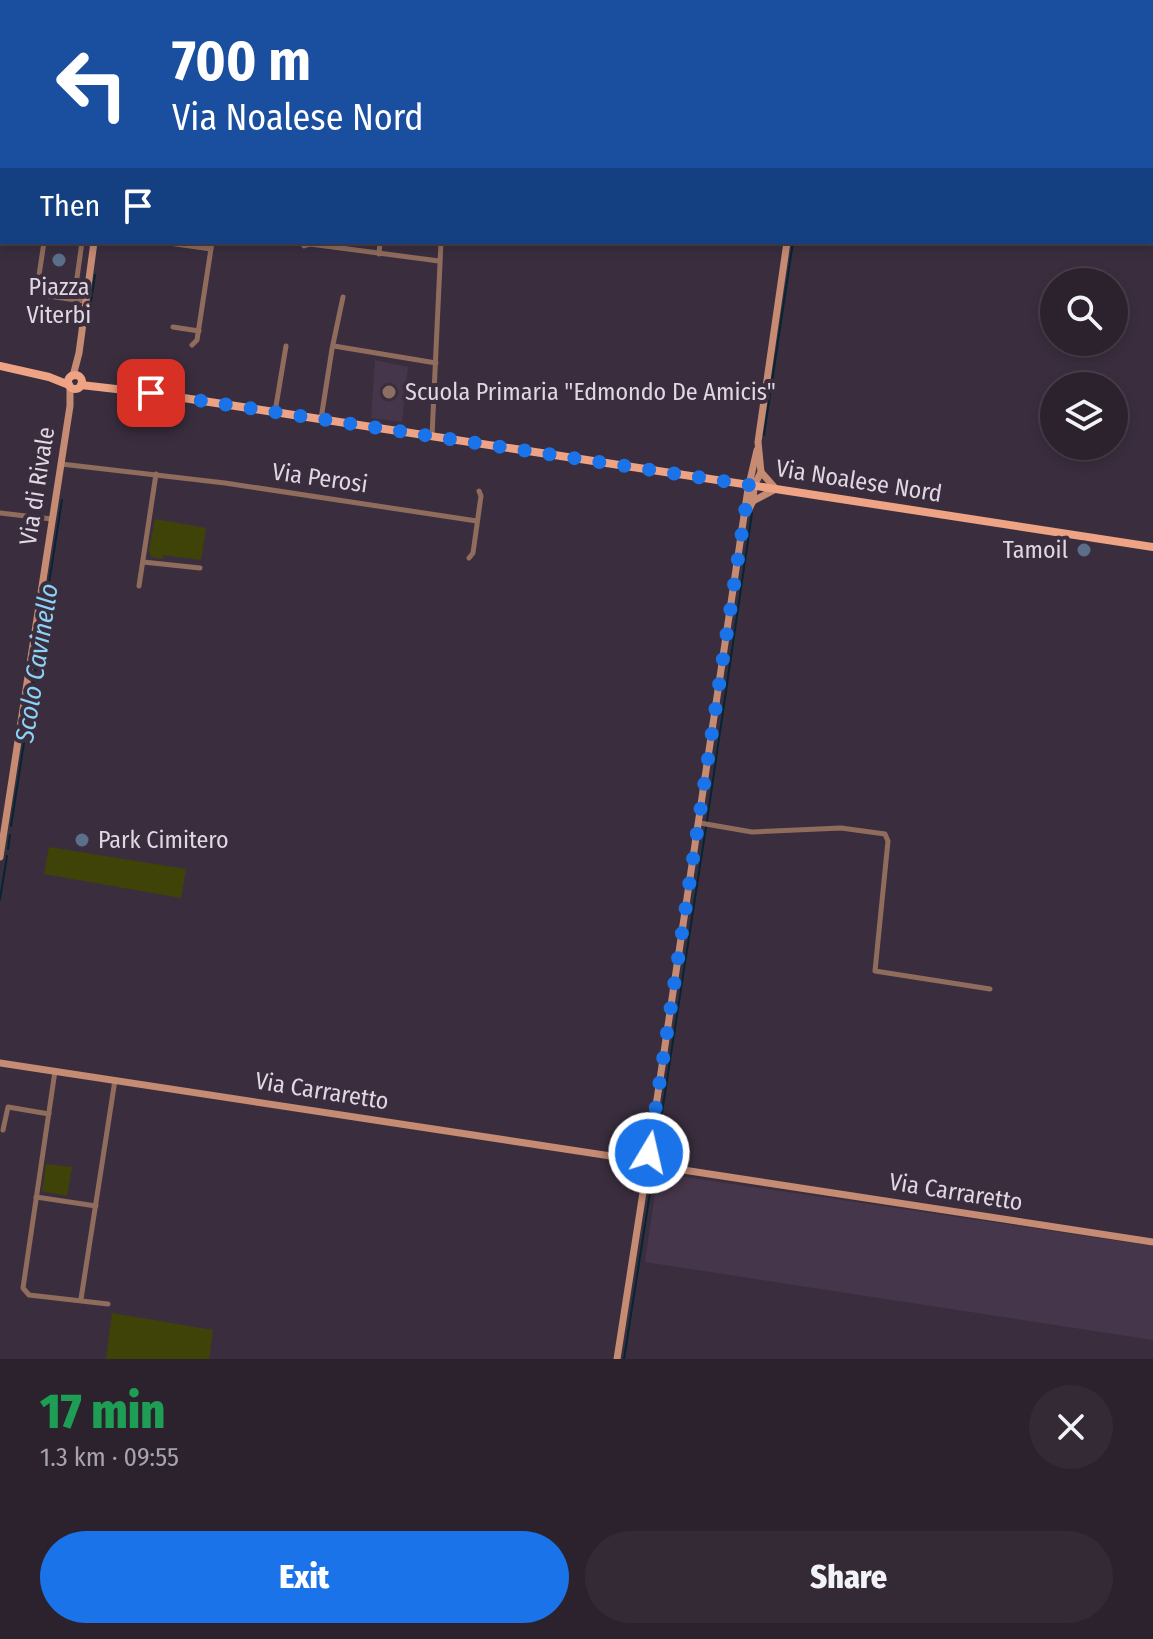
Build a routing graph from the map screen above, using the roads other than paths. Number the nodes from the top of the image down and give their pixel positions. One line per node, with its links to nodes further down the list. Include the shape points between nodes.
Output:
1 (44, 244): 12 (street, via 40,290)
2 (82, 244): 12 (street)
3 (94, 244): 13 (street)
4 (214, 244): 15 (street)
5 (380, 244): 9 (street)
6 (441, 244): 10 (street)
7 (787, 244): 25 (street)
8 (304, 246): 9 (street)
9 (379, 254): 10 (street)
10 (440, 260): 19 (street)
11 (343, 297): 18 (street)
12 (74, 299): 13 (street)
13 (84, 301): 21 (street)
14 (173, 327): 15 (street)
15 (199, 331): 16 (street)
16 (192, 345)
17 (286, 346): 22 (street)
18 (334, 346): 19 (street); 23 (street)
19 (436, 363): 24 (street)
20 (0, 366): 21 (main road, Via Noalese Nord)
21 (75, 382): 22 (main road, Via Noalese Nord); 26 (street, Via di Rivale)
22 (275, 412): 23 (main road, Via Noalese Nord)
23 (321, 419): 24 (main road, Via Noalese Nord)
24 (432, 436): 29 (main road, Via Noalese Nord)
25 (757, 450): 27 (street); 29 (street)
26 (61, 464): 28 (street, Via Perosi); 35 (street, Via di Rivale)
27 (761, 472): 29 (street); 30 (street)
28 (156, 474): 36 (street, Via Perosi); 39 (street)
29 (751, 485): 30 (main road, Via Noalese Nord); 32 (street); 34 (street)
30 (776, 489): 32 (street); 37 (main road, Via Noalese Nord)
31 (479, 491): 36 (street)
32 (753, 501): 34 (street)
33 (0, 513): 35 (street)
34 (746, 516): 42 (street)
35 (52, 519): 43 (street, Via di Rivale)
36 (477, 521): 38 (street)
37 (1153, 547)
38 (469, 558)
39 (143, 562): 40 (street); 41 (street)
40 (200, 568)
41 (139, 586)
42 (705, 824): 44 (street, via 752,832 841,828 885,834 875,971); 50 (street)
43 (0, 857)
44 (990, 989)
45 (0, 1063): 46 (street, Via Carraretto)
46 (55, 1071): 47 (street, Via Carraretto); 48 (street)
47 (115, 1080): 51 (street, Via Carraretto); 55 (street)
48 (49, 1114): 49 (street, via 8,1107); 54 (street)
49 (3, 1130)
50 (649, 1153): 51 (street); 52 (street)
51 (637, 1160): 53 (street)
52 (657, 1166): 53 (street); 56 (street, Via Carraretto)
53 (646, 1173): 59 (street)
54 (36, 1197): 55 (street); 57 (street, via 24,1291)
55 (96, 1206): 57 (street)
56 (1153, 1242)
57 (81, 1299): 58 (street)
58 (108, 1304)
59 (617, 1359)

